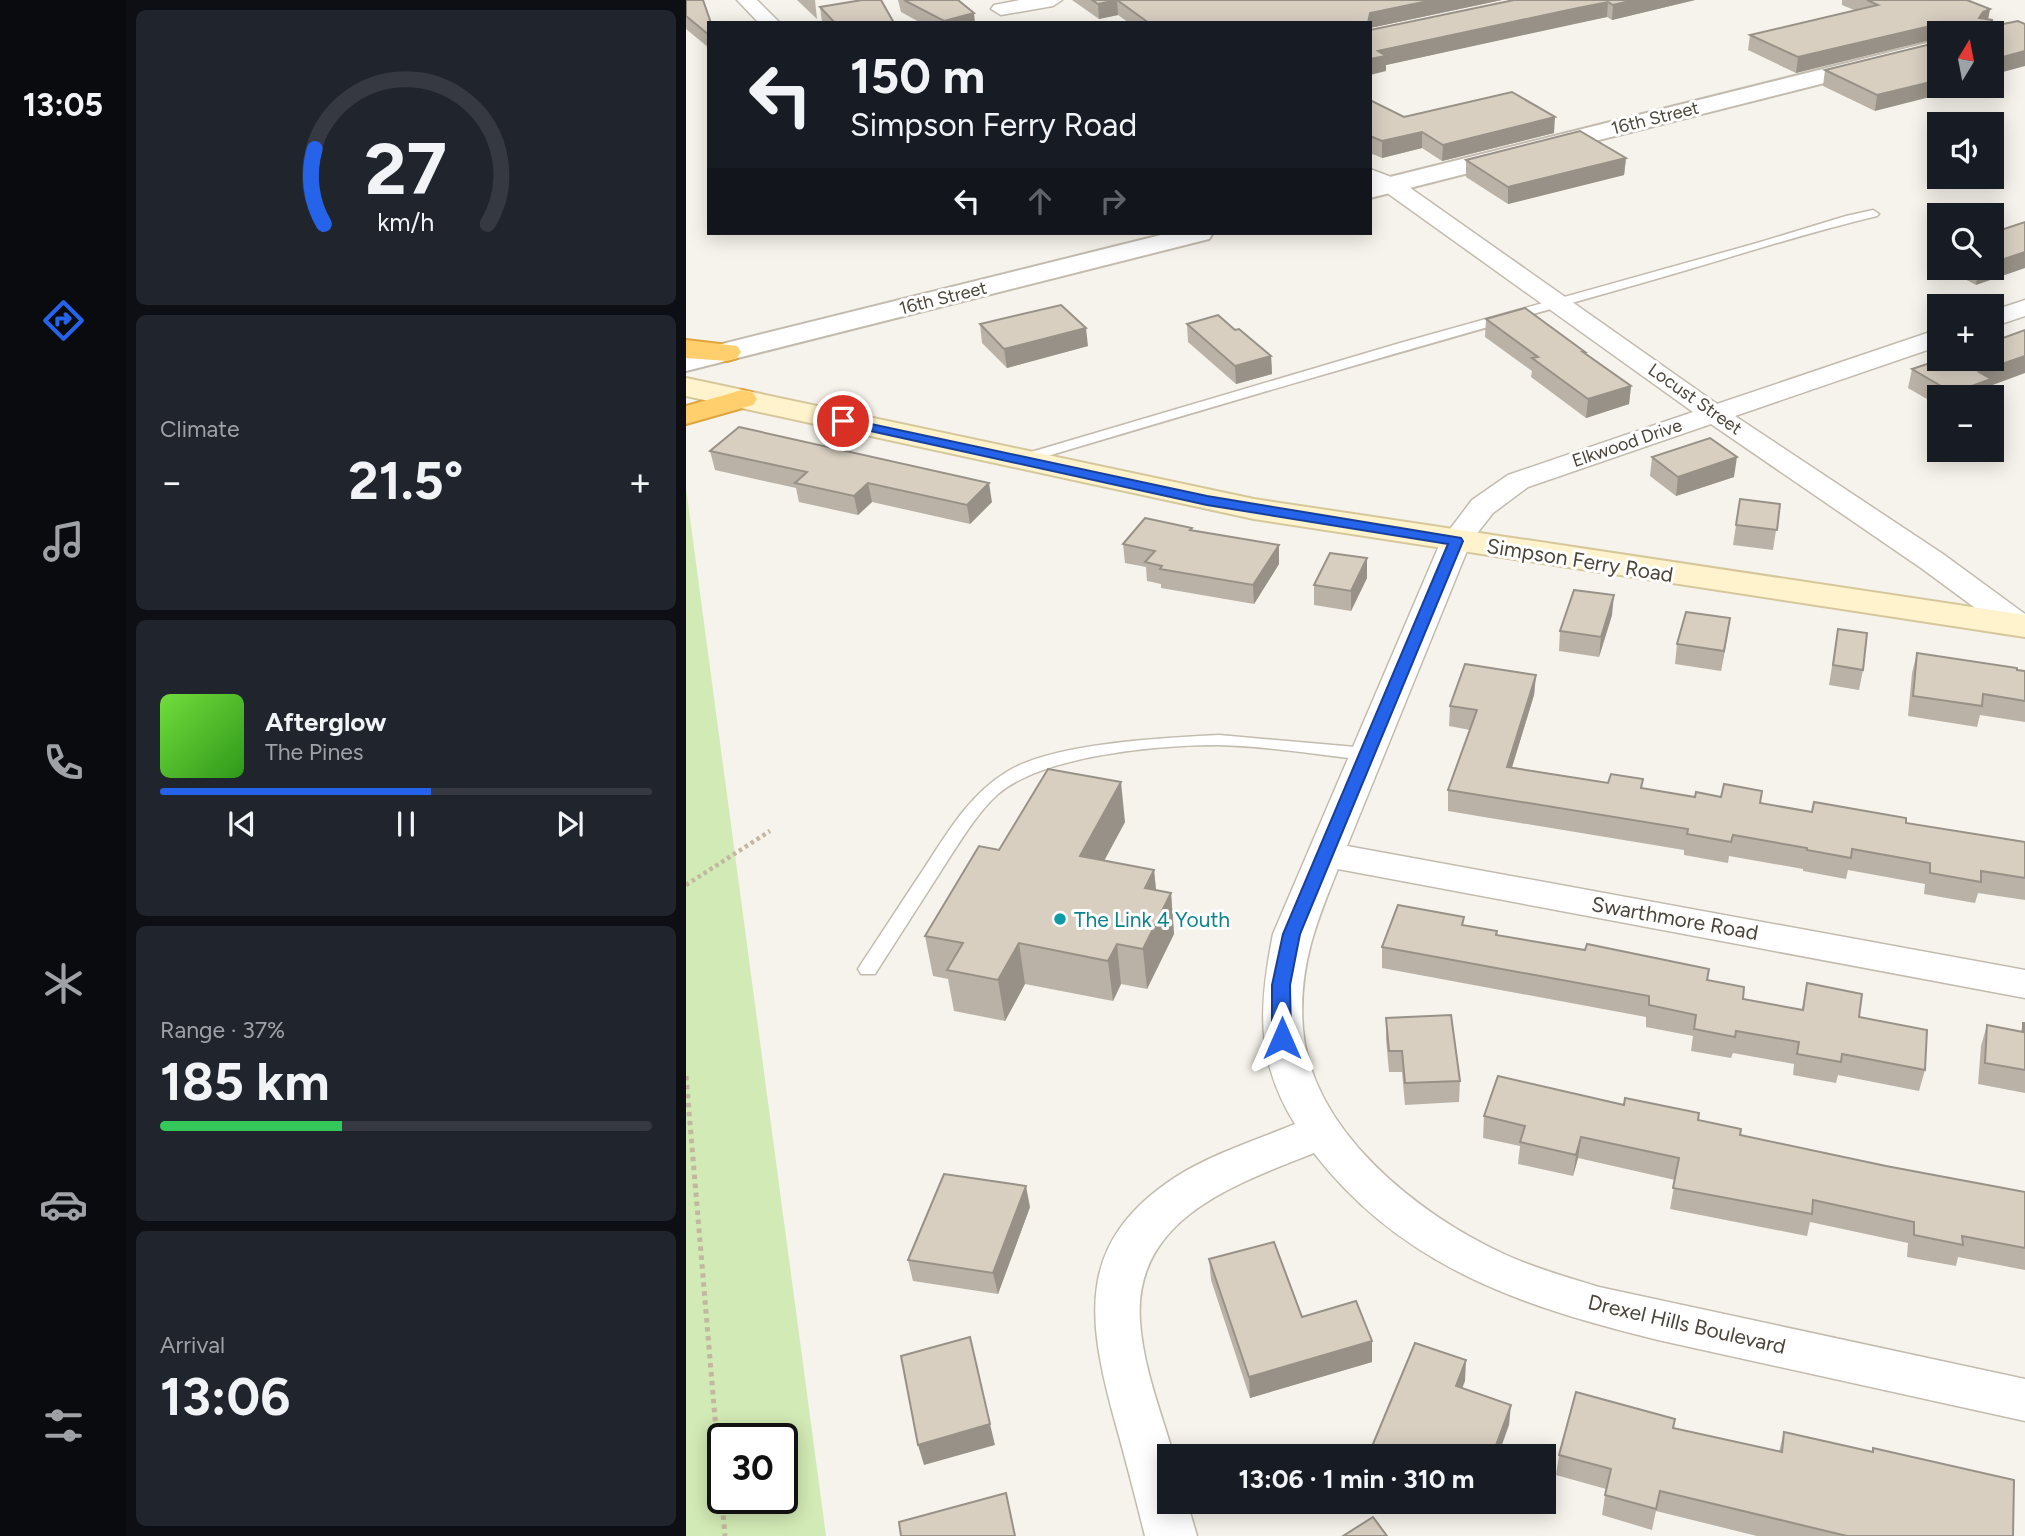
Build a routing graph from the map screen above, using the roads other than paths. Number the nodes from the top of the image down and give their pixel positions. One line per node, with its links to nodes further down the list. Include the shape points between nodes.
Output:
1 (746, 0): 4 (street)
2 (1053, 0): 3 (street)
3 (993, 4): 5 (street)
4 (768, 21)
5 (1026, 21)
6 (1927, 50): 7 (street, 16th Street)
7 (1377, 184): 10 (street, Locust Street)
8 (1873, 214): 10 (lane)
9 (1192, 235): 15 (street, 16th Street)
10 (1557, 303): 19 (street, Locust Street); 21 (lane)
11 (2025, 308): 12 (street)
12 (2004, 315)
13 (1927, 341): 19 (street, Elkwood Drive)
14 (686, 349): 15 (highway)
15 (727, 352): 16 (street, 16th Street)
16 (686, 362)
17 (686, 387): 18 (main road, Simpson Ferry Road)
18 (742, 400): 20 (highway); 21 (main road, Simpson Ferry Road)
19 (1714, 414): 22 (street, Elkwood Drive, via 1518,481 1495,493); 23 (street, Locust Street)
20 (686, 415)
21 (1019, 460): 22 (main road, Simpson Ferry Road, via 1254,509)
22 (1456, 541): 23 (main road, Simpson Ferry Road); 24 (street, Drexel Hills Boulevard)
23 (2022, 625)
24 (1367, 754): 25 (street, Drexel Hills Boulevard); 26 (lane, via 1219,740 1087,753 1032,766 991,791 963,823)
25 (1325, 854): 27 (street, Swarthmore Road); 28 (street, Drexel Hills Boulevard, via 1292,934 1281,985 1282,1038 1292,1081)
26 (868, 969)
27 (2025, 984)
28 (1320, 1132): 29 (street, Drexel Hills Boulevard, via 1360,1179 1404,1219 1458,1254 1531,1286 1642,1319); 30 (street, via 1208,1180 1176,1199 1143,1231 1127,1257 1118,1285 1117,1310 1124,1363)
29 (2025, 1400)
30 (1171, 1536)

